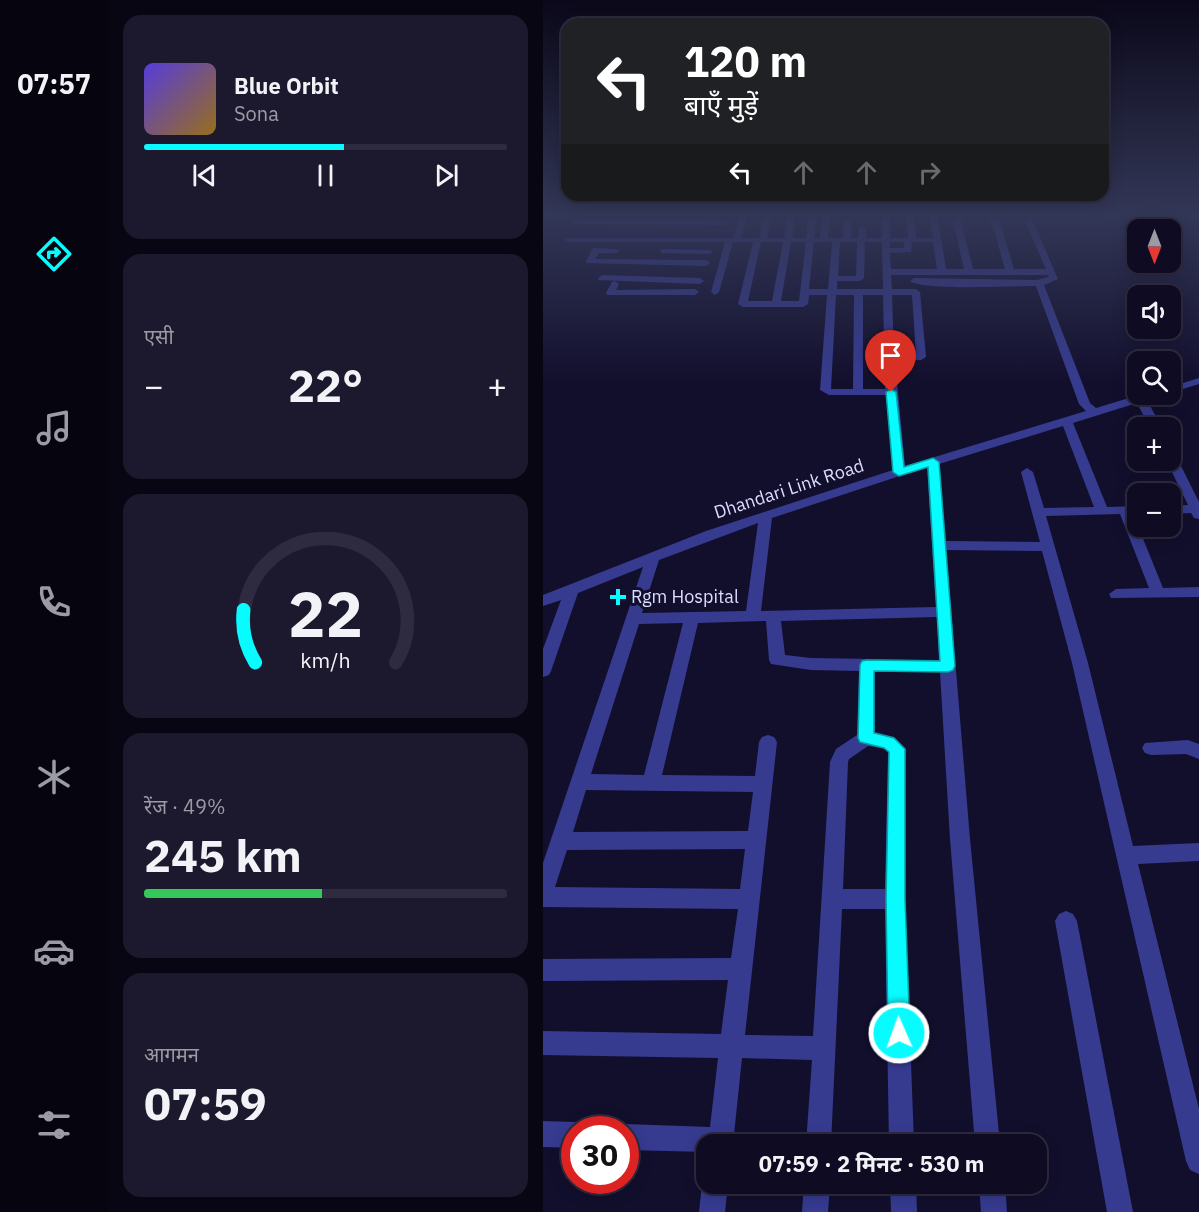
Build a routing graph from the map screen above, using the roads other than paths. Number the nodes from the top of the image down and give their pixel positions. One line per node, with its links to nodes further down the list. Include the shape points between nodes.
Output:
1 (704, 270): 19 (street)
2 (723, 270): 27 (street)
3 (752, 270): 30 (street, via 743,304)
4 (781, 270): 30 (street)
5 (807, 270): 28 (street)
6 (835, 270): 21 (street)
7 (860, 270): 21 (street, via 859,279)
8 (882, 270): 25 (street)
9 (886, 270): 31 (street)
10 (890, 270): 31 (street, via 916,292 921,357)
11 (910, 270): 14 (street)
12 (918, 270): 22 (street)
13 (594, 272): 19 (street)
14 (926, 272): 15 (street)
15 (942, 272): 16 (street)
16 (969, 272): 17 (street)
17 (1009, 272): 18 (street)
18 (1050, 272): 22 (street, via 1053,280)
19 (701, 277): 20 (street); 26 (street)
20 (602, 278)
21 (833, 279): 24 (street)
22 (1039, 283): 37 (street, via 1085,404)
23 (615, 284): 26 (street, via 610,293)
24 (831, 291): 25 (street); 28 (street); 34 (street, via 825,390)
25 (859, 291): 34 (street)
26 (695, 292): 29 (street)
27 (715, 292)
28 (805, 292): 30 (street, via 803,304)
29 (692, 303)
30 (776, 304)
31 (889, 358): 35 (street)
32 (1199, 381): 33 (street)
33 (1181, 387)
34 (858, 392): 35 (street)
35 (891, 392): 41 (street)
36 (1127, 403): 37 (street, Dhandari Link Road)
37 (1094, 413): 38 (street, Dhandari Link Road)
38 (1067, 421): 39 (street, Dhandari Link Road); 44 (street)
39 (933, 462): 41 (street, Dhandari Link Road); 50 (street)
40 (1178, 471): 47 (street)
41 (899, 472): 48 (street, Dhandari Link Road)
42 (1027, 472): 46 (street)
43 (1127, 510): 44 (street)
44 (1102, 511): 46 (street)
45 (1181, 511): 47 (street)
46 (1038, 512): 51 (street)
47 (1198, 512)
48 (766, 516): 52 (street, Dhandari Link Road); 60 (street)
49 (1140, 537): 55 (street)
50 (939, 545): 51 (street); 58 (street)
51 (1048, 547): 76 (street)
52 (653, 557): 53 (street, Dhandari Link Road); 62 (street)
53 (572, 589): 57 (street, Dhandari Link Road); 65 (street)
54 (1199, 592): 55 (street)
55 (1158, 593): 56 (street)
56 (1116, 594)
57 (543, 601)
58 (944, 612): 59 (street); 64 (street)
59 (773, 615): 60 (street); 63 (street, via 777,660)
60 (753, 616): 61 (street)
61 (692, 617): 62 (street); 71 (street)
62 (633, 619): 70 (street)
63 (867, 665): 64 (street); 66 (street)
64 (948, 666): 91 (street)
65 (543, 671)
66 (866, 738): 79 (street, via 842,754 839,762); 80 (street, via 888,742 897,749)
67 (768, 742): 72 (street)
68 (1151, 748): 69 (street, via 1188,747)
69 (1199, 752)
70 (581, 782): 71 (street); 74 (street)
71 (651, 783): 72 (street)
72 (763, 784): 73 (street)
73 (756, 840): 74 (street); 78 (street)
74 (561, 841): 77 (street)
75 (1199, 852): 76 (street)
76 (1126, 855): 95 (street)
77 (543, 895): 78 (street)
78 (749, 899): 82 (street)
79 (832, 899): 80 (street); 86 (street)
80 (895, 899): 90 (street)
81 (1066, 921): 104 (street)
82 (741, 969): 83 (street); 85 (street)
83 (543, 970)
84 (543, 1043): 85 (street)
85 (731, 1048): 86 (street); 88 (street)
86 (824, 1048): 89 (street)
87 (543, 1134): 92 (street)
88 (721, 1134)
89 (820, 1134)
90 (902, 1134)
91 (987, 1134)
92 (561, 1135)
93 (639, 1138): 94 (street)
94 (696, 1141)
95 (1199, 1161)
96 (714, 1194): 100 (street)
97 (816, 1194): 101 (street)
98 (903, 1194): 102 (street)
99 (993, 1194): 103 (street)
100 (712, 1212)
101 (815, 1212)
102 (904, 1212)
103 (995, 1212)
104 (1120, 1212)

